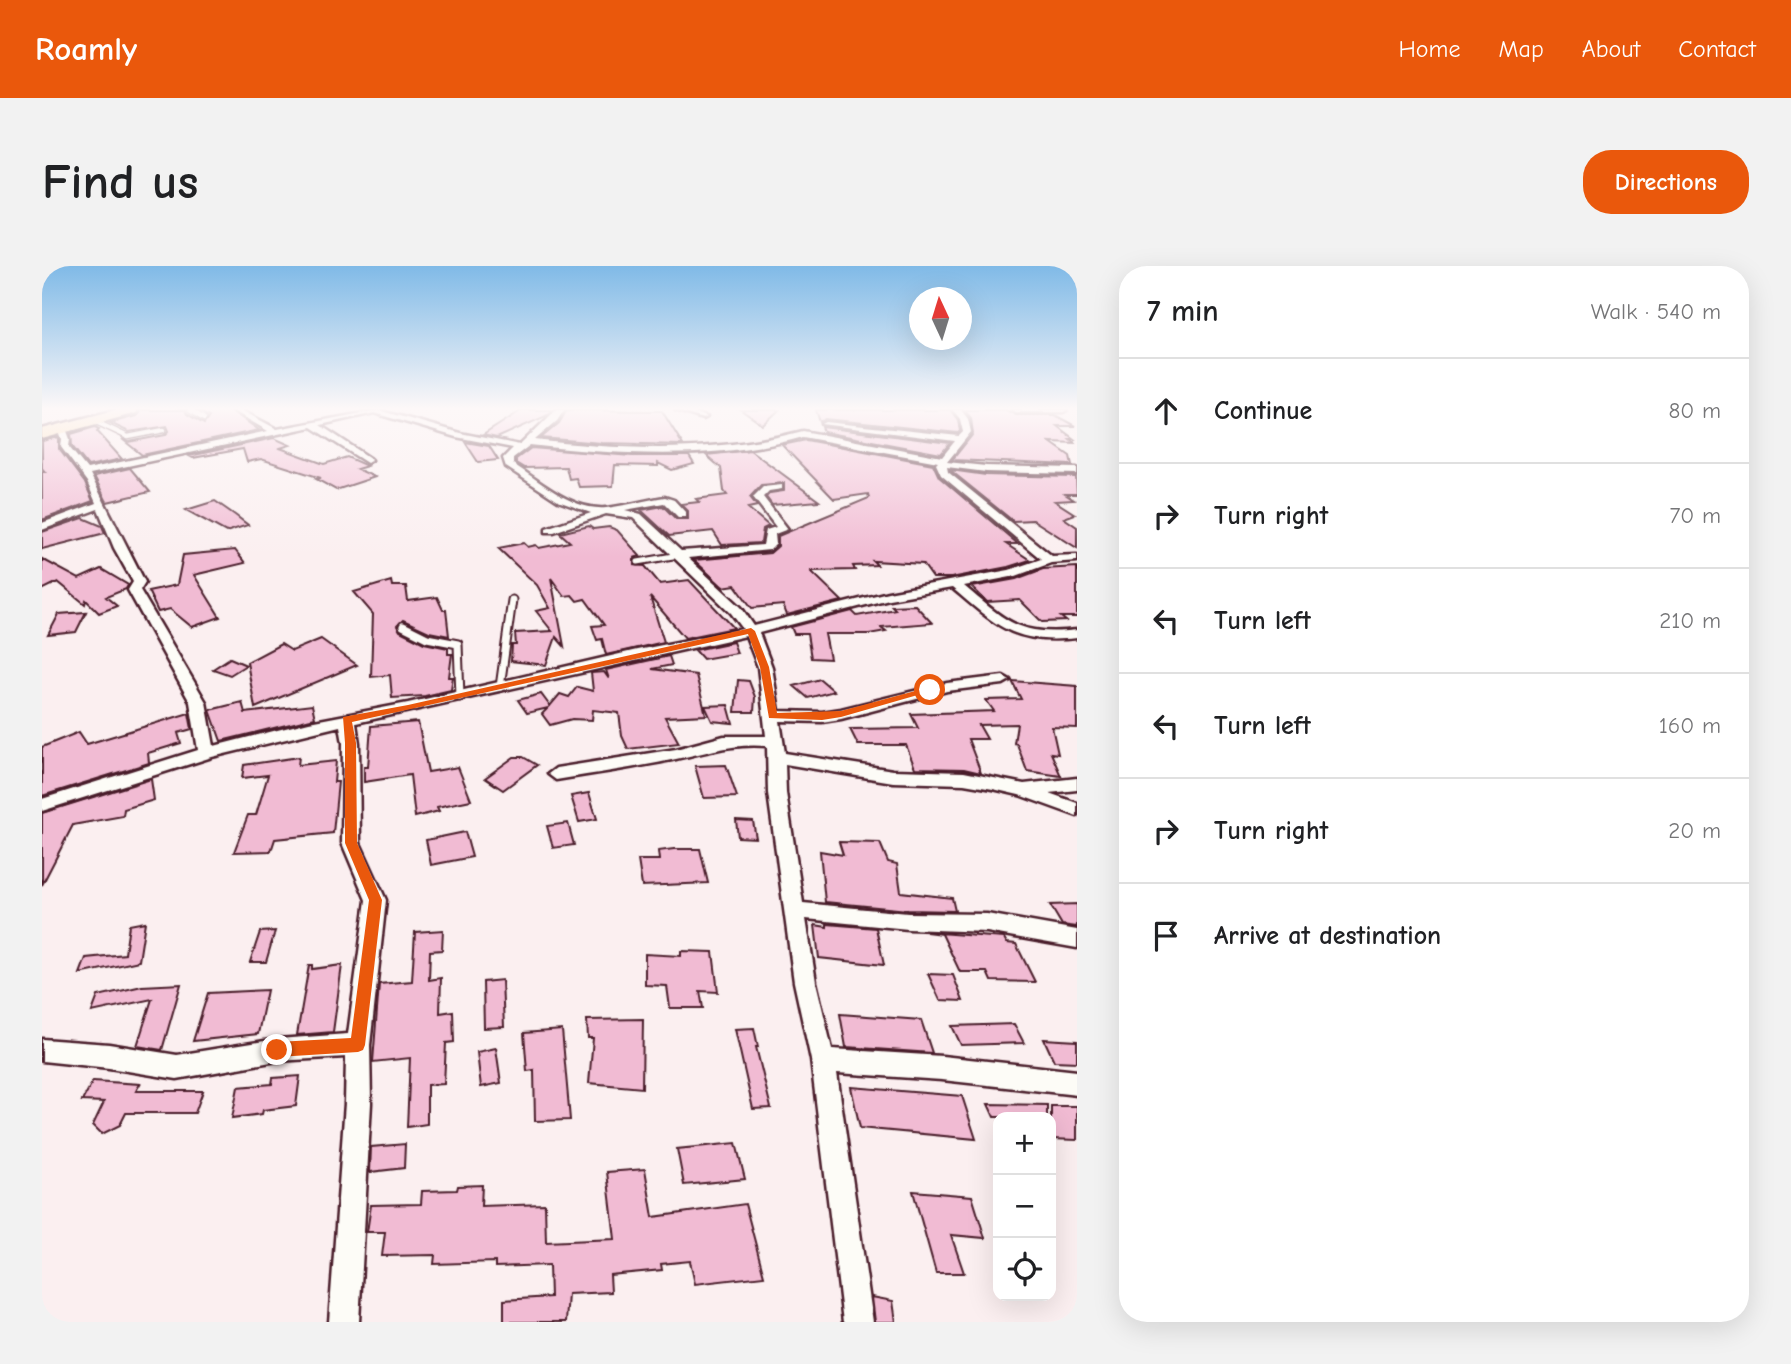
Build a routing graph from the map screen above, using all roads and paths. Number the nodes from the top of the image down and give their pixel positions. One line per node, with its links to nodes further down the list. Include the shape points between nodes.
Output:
1 (75, 459): 8 (street)
2 (144, 459): 8 (street)
3 (508, 459): 11 (street, via 509,465 552,495 582,507)
4 (928, 459): 6 (street)
5 (944, 459): 6 (street)
6 (942, 462): 7 (street, via 986,469); 17 (street, via 948,477)
7 (1077, 471)
8 (85, 472): 10 (street)
9 (779, 487): 15 (street, via 766,489 758,497 783,529 770,532 766,548)
10 (101, 505): 13 (street); 30 (street, via 139,582 134,590 198,702)
11 (609, 510): 12 (street, via 665,500); 14 (street); 15 (street, via 637,516)
12 (682, 516)
13 (42, 527)
14 (550, 530)
15 (679, 555): 18 (lane); 22 (street, via 736,610)
16 (1077, 558): 17 (street)
17 (1049, 560): 19 (street, via 1032,568)
18 (638, 562)
19 (955, 584): 22 (street); 23 (street, via 1012,630 1033,636)
20 (512, 600): 25 (lane)
21 (403, 626): 26 (lane, via 427,638 458,644)
22 (751, 631): 25 (street); 27 (street, via 765,667)
23 (1077, 634)
24 (1003, 680): 27 (street, via 947,687 841,714)
25 (500, 687): 26 (street)
26 (460, 696): 28 (street)
27 (773, 716): 29 (street)
28 (346, 719): 30 (street); 38 (street, via 351,743 351,843 376,900)
29 (776, 750): 31 (street, via 748,739 724,741 676,754); 33 (street, via 893,776 964,778); 36 (street, via 777,793)
30 (208, 753): 34 (street)
31 (556, 774)
32 (1077, 784): 33 (street)
33 (1023, 790): 35 (street)
34 (42, 805)
35 (1077, 810)
36 (795, 910): 37 (street, via 987,923); 40 (street)
37 (1077, 939)
38 (358, 1045): 39 (street, via 277,1050 177,1067); 42 (street)
39 (42, 1050)
40 (823, 1060): 41 (street); 43 (street)
41 (1077, 1083)
42 (344, 1322)
43 (859, 1322)

